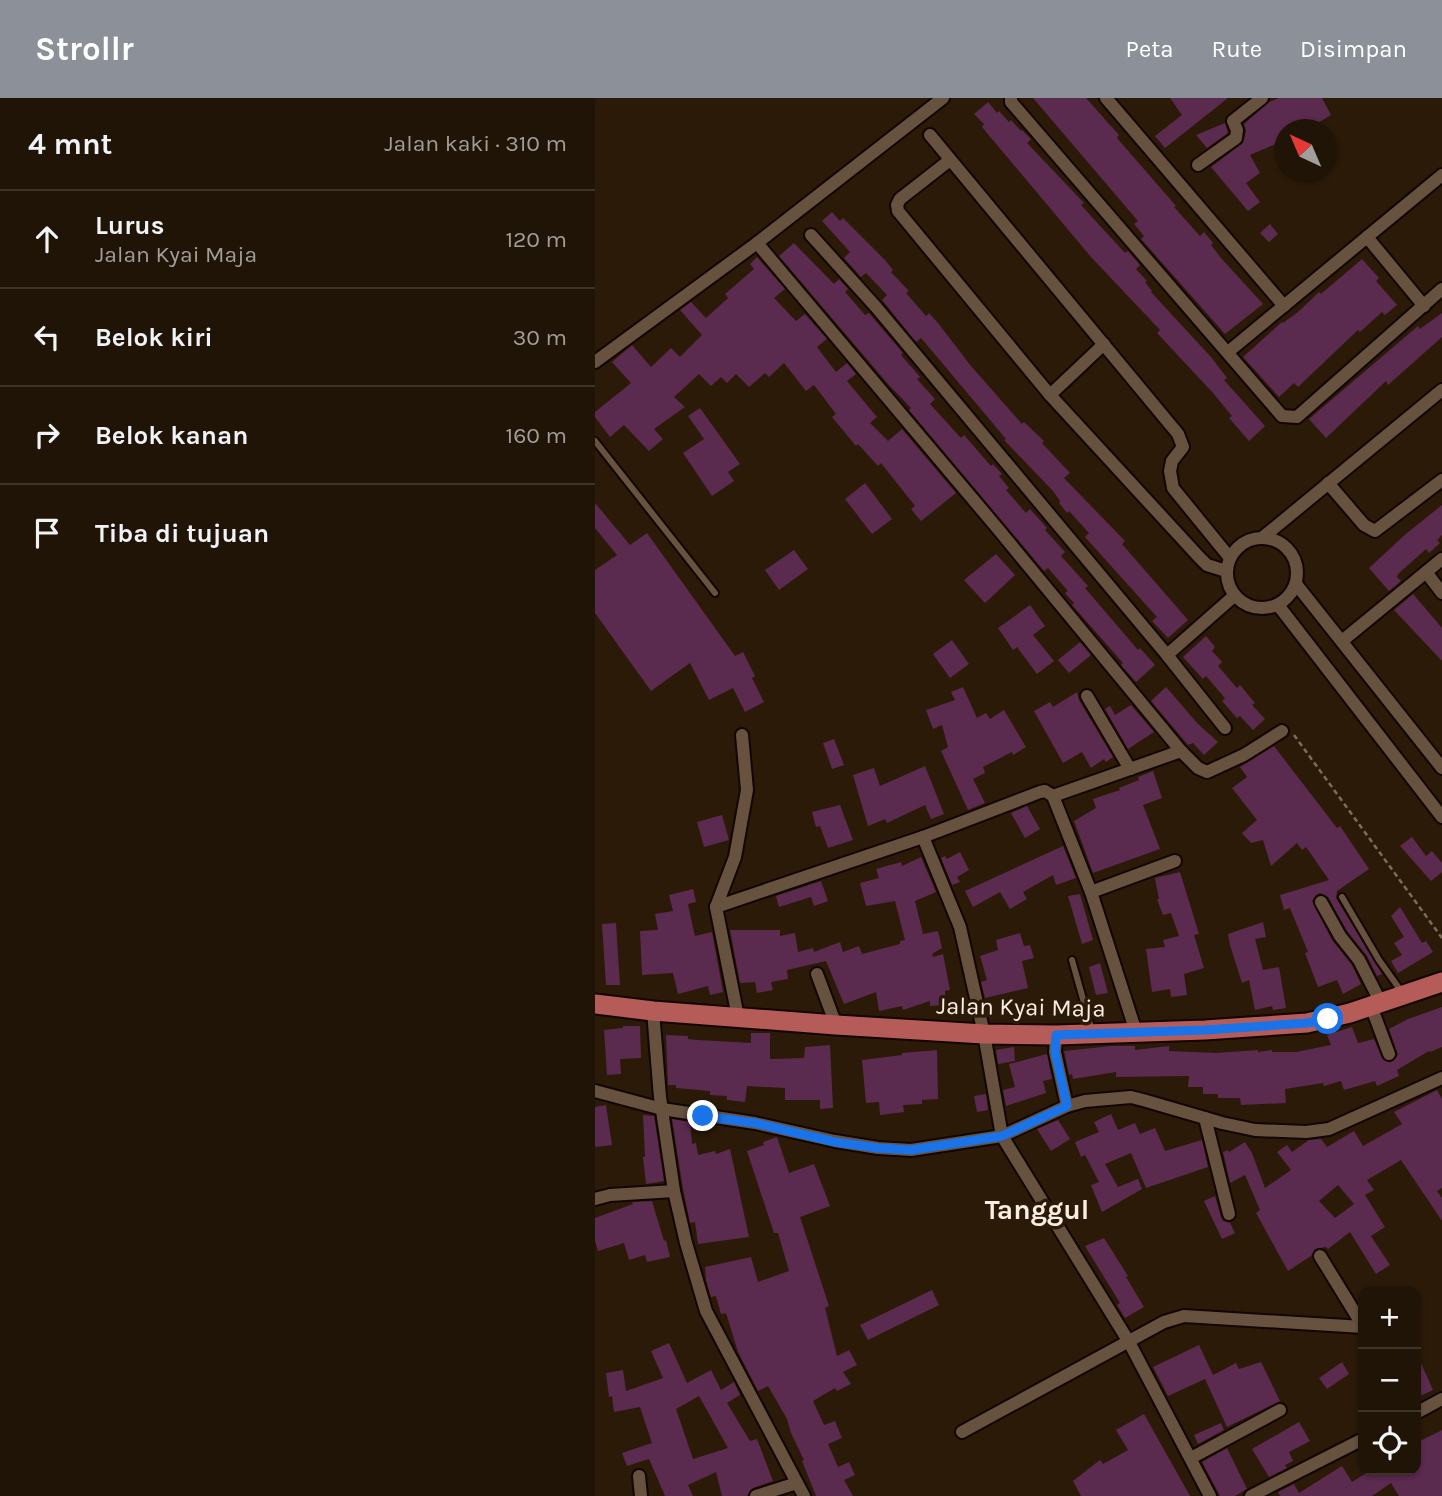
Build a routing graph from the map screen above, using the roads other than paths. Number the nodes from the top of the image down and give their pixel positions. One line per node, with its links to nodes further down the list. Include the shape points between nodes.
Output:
1 (943, 98): 11 (street)
2 (1011, 98): 16 (street)
3 (1106, 98): 13 (street)
4 (1262, 98): 7 (street, via 1233,121 1236,138)
5 (930, 135): 6 (street)
6 (950, 160): 15 (street); 19 (street, via 900,199 898,211)
7 (1198, 165)
8 (1440, 181): 10 (street)
9 (811, 235): 33 (street)
10 (1367, 237): 13 (street); 14 (street)
11 (757, 243): 17 (street); 38 (street)
12 (1442, 289): 14 (street)
13 (1284, 306): 16 (street)
14 (1424, 306): 16 (street, via 1297,417 1282,416)
15 (1104, 345): 19 (street); 25 (street, via 1182,440 1170,471 1173,488)
16 (1227, 352)
17 (595, 362)
18 (1442, 390): 22 (street)
19 (1050, 395): 25 (street, via 1207,565)
20 (595, 441): 28 (lane)
21 (1442, 480): 22 (street, via 1375,531 1364,525)
22 (1328, 483): 23 (street)
23 (1262, 538): 25 (street, via 1238,547); 27 (street, via 1291,551 1298,571)
24 (1442, 559): 26 (street)
25 (1228, 565): 30 (street, via 1228,584)
26 (1426, 572): 29 (street); 32 (street)
27 (1296, 584): 31 (street); 32 (street)
28 (715, 593)
29 (1442, 593)
30 (1234, 596): 31 (street, via 1254,608); 33 (street)
31 (1278, 605): 42 (street)
32 (1342, 641): 39 (street)
33 (1167, 655): 35 (street)
34 (1087, 696): 40 (street)
35 (1225, 728)
36 (1282, 731): 38 (street, via 1207,772)
37 (742, 735): 49 (street, via 747,790 735,857)
38 (1181, 751): 40 (street)
39 (1442, 768)
40 (1130, 769): 41 (street)
41 (1053, 796): 44 (street, via 1039,792); 46 (street)
42 (1437, 801): 43 (street)
43 (1442, 817)
44 (923, 836): 49 (street); 61 (street, via 960,928)
45 (1175, 861): 46 (street)
46 (1091, 892): 59 (street)
47 (1342, 897): 53 (lane)
48 (1321, 902): 55 (street, via 1359,960)
49 (716, 907): 57 (street)
50 (1072, 960): 60 (lane)
51 (817, 974): 58 (street)
52 (1442, 982): 53 (main road, Jalan Kyai Maja)
53 (1404, 996): 55 (main road, Jalan Kyai Maja)
54 (595, 1004): 56 (main road, Jalan Kyai Maja)
55 (1376, 1004): 59 (main road, Jalan Kyai Maja, via 1307,1023); 63 (street)
56 (653, 1011): 57 (main road, Jalan Kyai Maja); 66 (street)
57 (739, 1017): 58 (main road, Jalan Kyai Maja)
58 (836, 1025): 61 (main road, Jalan Kyai Maja)
59 (1136, 1032): 60 (main road, Jalan Kyai Maja)
60 (1093, 1033): 62 (main road, Jalan Kyai Maja)
61 (984, 1034): 62 (main road, Jalan Kyai Maja); 69 (street)
62 (1056, 1035): 67 (street)
63 (1389, 1054)
64 (1442, 1078): 68 (street, via 1329,1129 1255,1130)
65 (595, 1091): 66 (street)
66 (660, 1097): 69 (street, via 835,1142 878,1148 911,1150); 70 (street)
67 (1065, 1098): 68 (street, via 1131,1097); 69 (street)
68 (1205, 1118): 72 (street)
69 (1000, 1130): 76 (street)
70 (674, 1191): 71 (street); 84 (street, via 706,1311)
71 (595, 1199)
72 (1229, 1214)
73 (1320, 1256): 74 (street)
74 (1358, 1319)
75 (1358, 1327): 76 (street, via 1184,1316)
76 (1129, 1342): 80 (street); 82 (street)
77 (1442, 1399): 79 (street)
78 (1280, 1410): 82 (street)
79 (1418, 1412)
80 (962, 1432)
81 (1358, 1442): 89 (street)
82 (1191, 1458): 88 (street)
83 (639, 1476): 85 (street)
84 (797, 1483): 86 (street); 87 (street)
85 (641, 1496)
86 (756, 1496)
87 (804, 1496)
88 (1210, 1496)
89 (1251, 1496)

